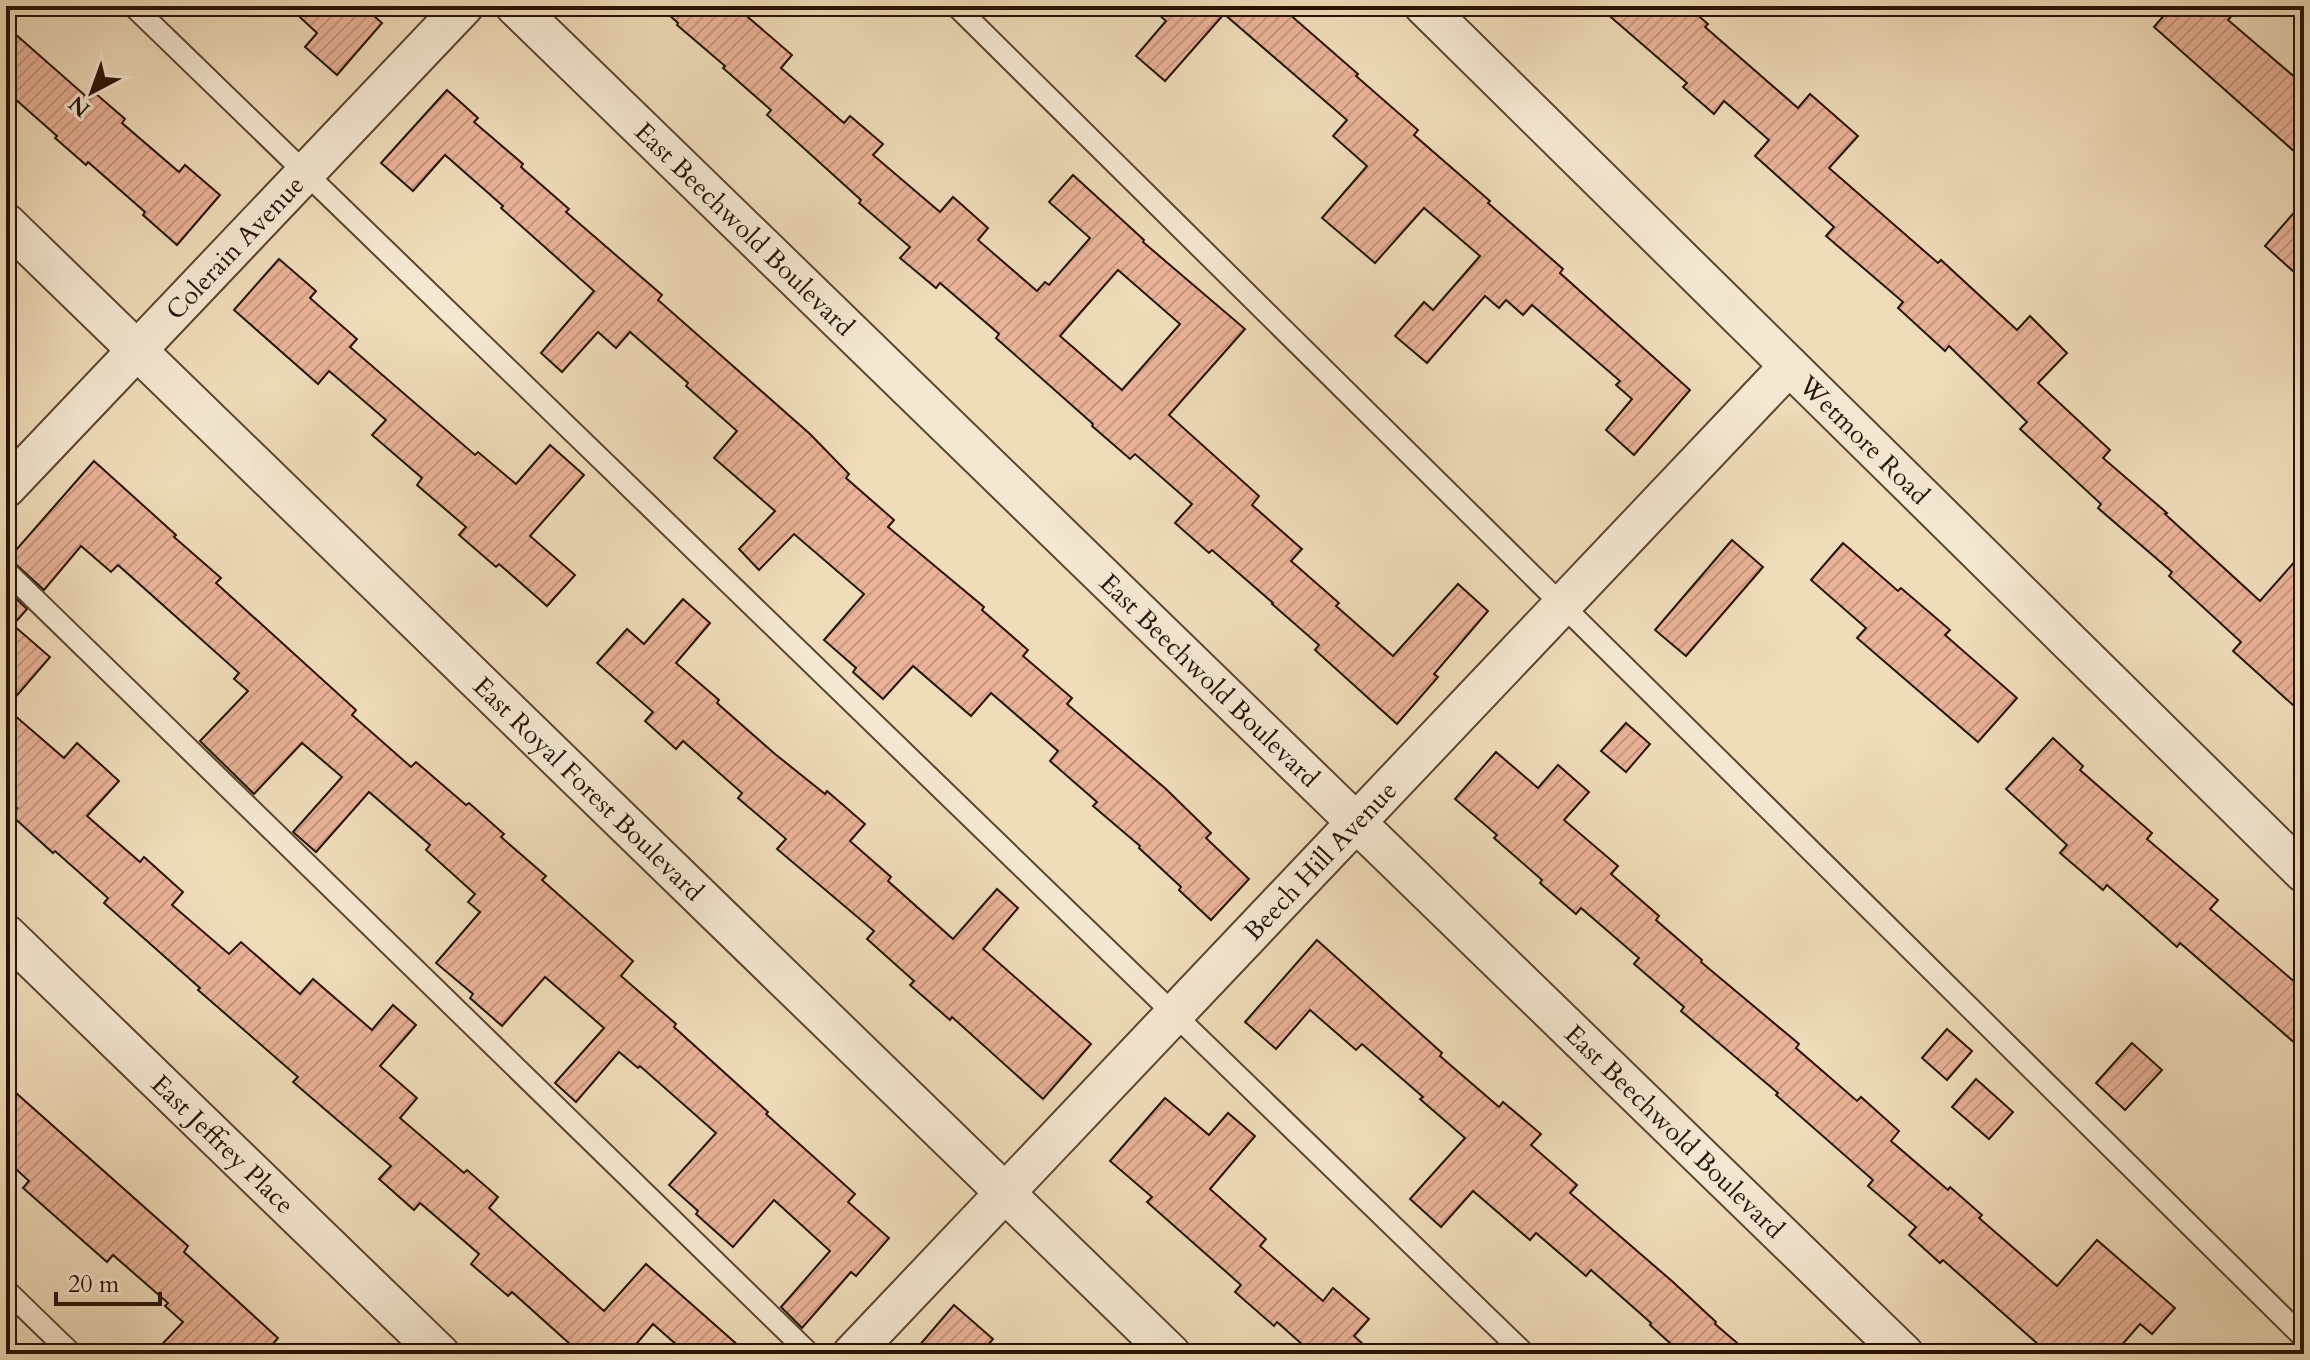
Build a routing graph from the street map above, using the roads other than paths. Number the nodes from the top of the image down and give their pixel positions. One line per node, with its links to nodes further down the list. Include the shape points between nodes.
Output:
1 (133, 6): 6 (lane)
2 (464, 6): 6 (street, Colerain Avenue)
3 (515, 6): 13 (street, East Beechwold Boulevard)
4 (956, 6): 12 (lane)
5 (1424, 6): 9 (street, Wetmore Road)
6 (305, 173): 8 (street, Colerain Avenue); 16 (lane)
7 (6, 223): 8 (street, East Royal Forest Boulevard)
8 (137, 350): 10 (street, Colerain Avenue); 17 (street, East Royal Forest Boulevard)
9 (1789, 366): 12 (street, Beech Hill Avenue); 14 (street, Wetmore Road)
10 (6, 488)
11 (6, 571): 22 (lane)
12 (1563, 605): 13 (street, Beech Hill Avenue); 19 (lane)
13 (1357, 822): 16 (street, Beech Hill Avenue); 26 (street, East Beechwold Boulevard)
14 (2304, 873)
15 (6, 934): 21 (street, East Jeffrey Place)
16 (1174, 1014): 17 (street, Beech Hill Avenue); 25 (lane)
17 (1005, 1193): 23 (street, Beech Hill Avenue); 24 (street, East Royal Forest Boulevard)
18 (6, 1290): 20 (lane)
19 (2304, 1338)
20 (72, 1354)
21 (440, 1354)
22 (810, 1354)
23 (852, 1354)
24 (1171, 1354)
25 (1525, 1354)
26 (1904, 1354)

